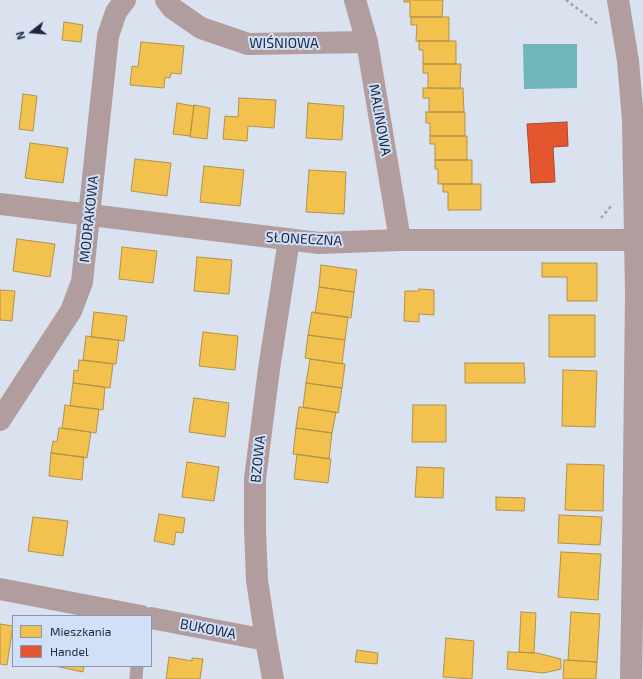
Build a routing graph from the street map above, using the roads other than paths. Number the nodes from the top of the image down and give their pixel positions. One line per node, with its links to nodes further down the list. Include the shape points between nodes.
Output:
1 (125, 0): 7 (street, MODRAKOWA, via 116,12 108,36)
2 (166, 0): 5 (street, WIŚNIOWA, via 172,8 201,28 248,44)
3 (355, 0): 5 (street, MALINOWA)
4 (618, 0): 10 (street, via 628,61 633,120)
5 (367, 42): 9 (street, MALINOWA)
6 (0, 204): 7 (street, SŁONECZNA)
7 (90, 215): 8 (street, SŁONECZNA); 11 (street, MODRAKOWA, via 82,282 71,311)
8 (289, 240): 9 (street, SŁONECZNA, via 319,243); 15 (street, BZOWA, via 255,479 257,580)
9 (400, 240): 10 (street, SŁONECZNA)
10 (635, 240): 17 (street)
11 (0, 420)
12 (0, 589): 13 (street)
13 (137, 615)
14 (152, 618): 15 (street, BUKOWA)
15 (266, 640): 16 (street, BZOWA)
16 (273, 679)
17 (631, 679)

